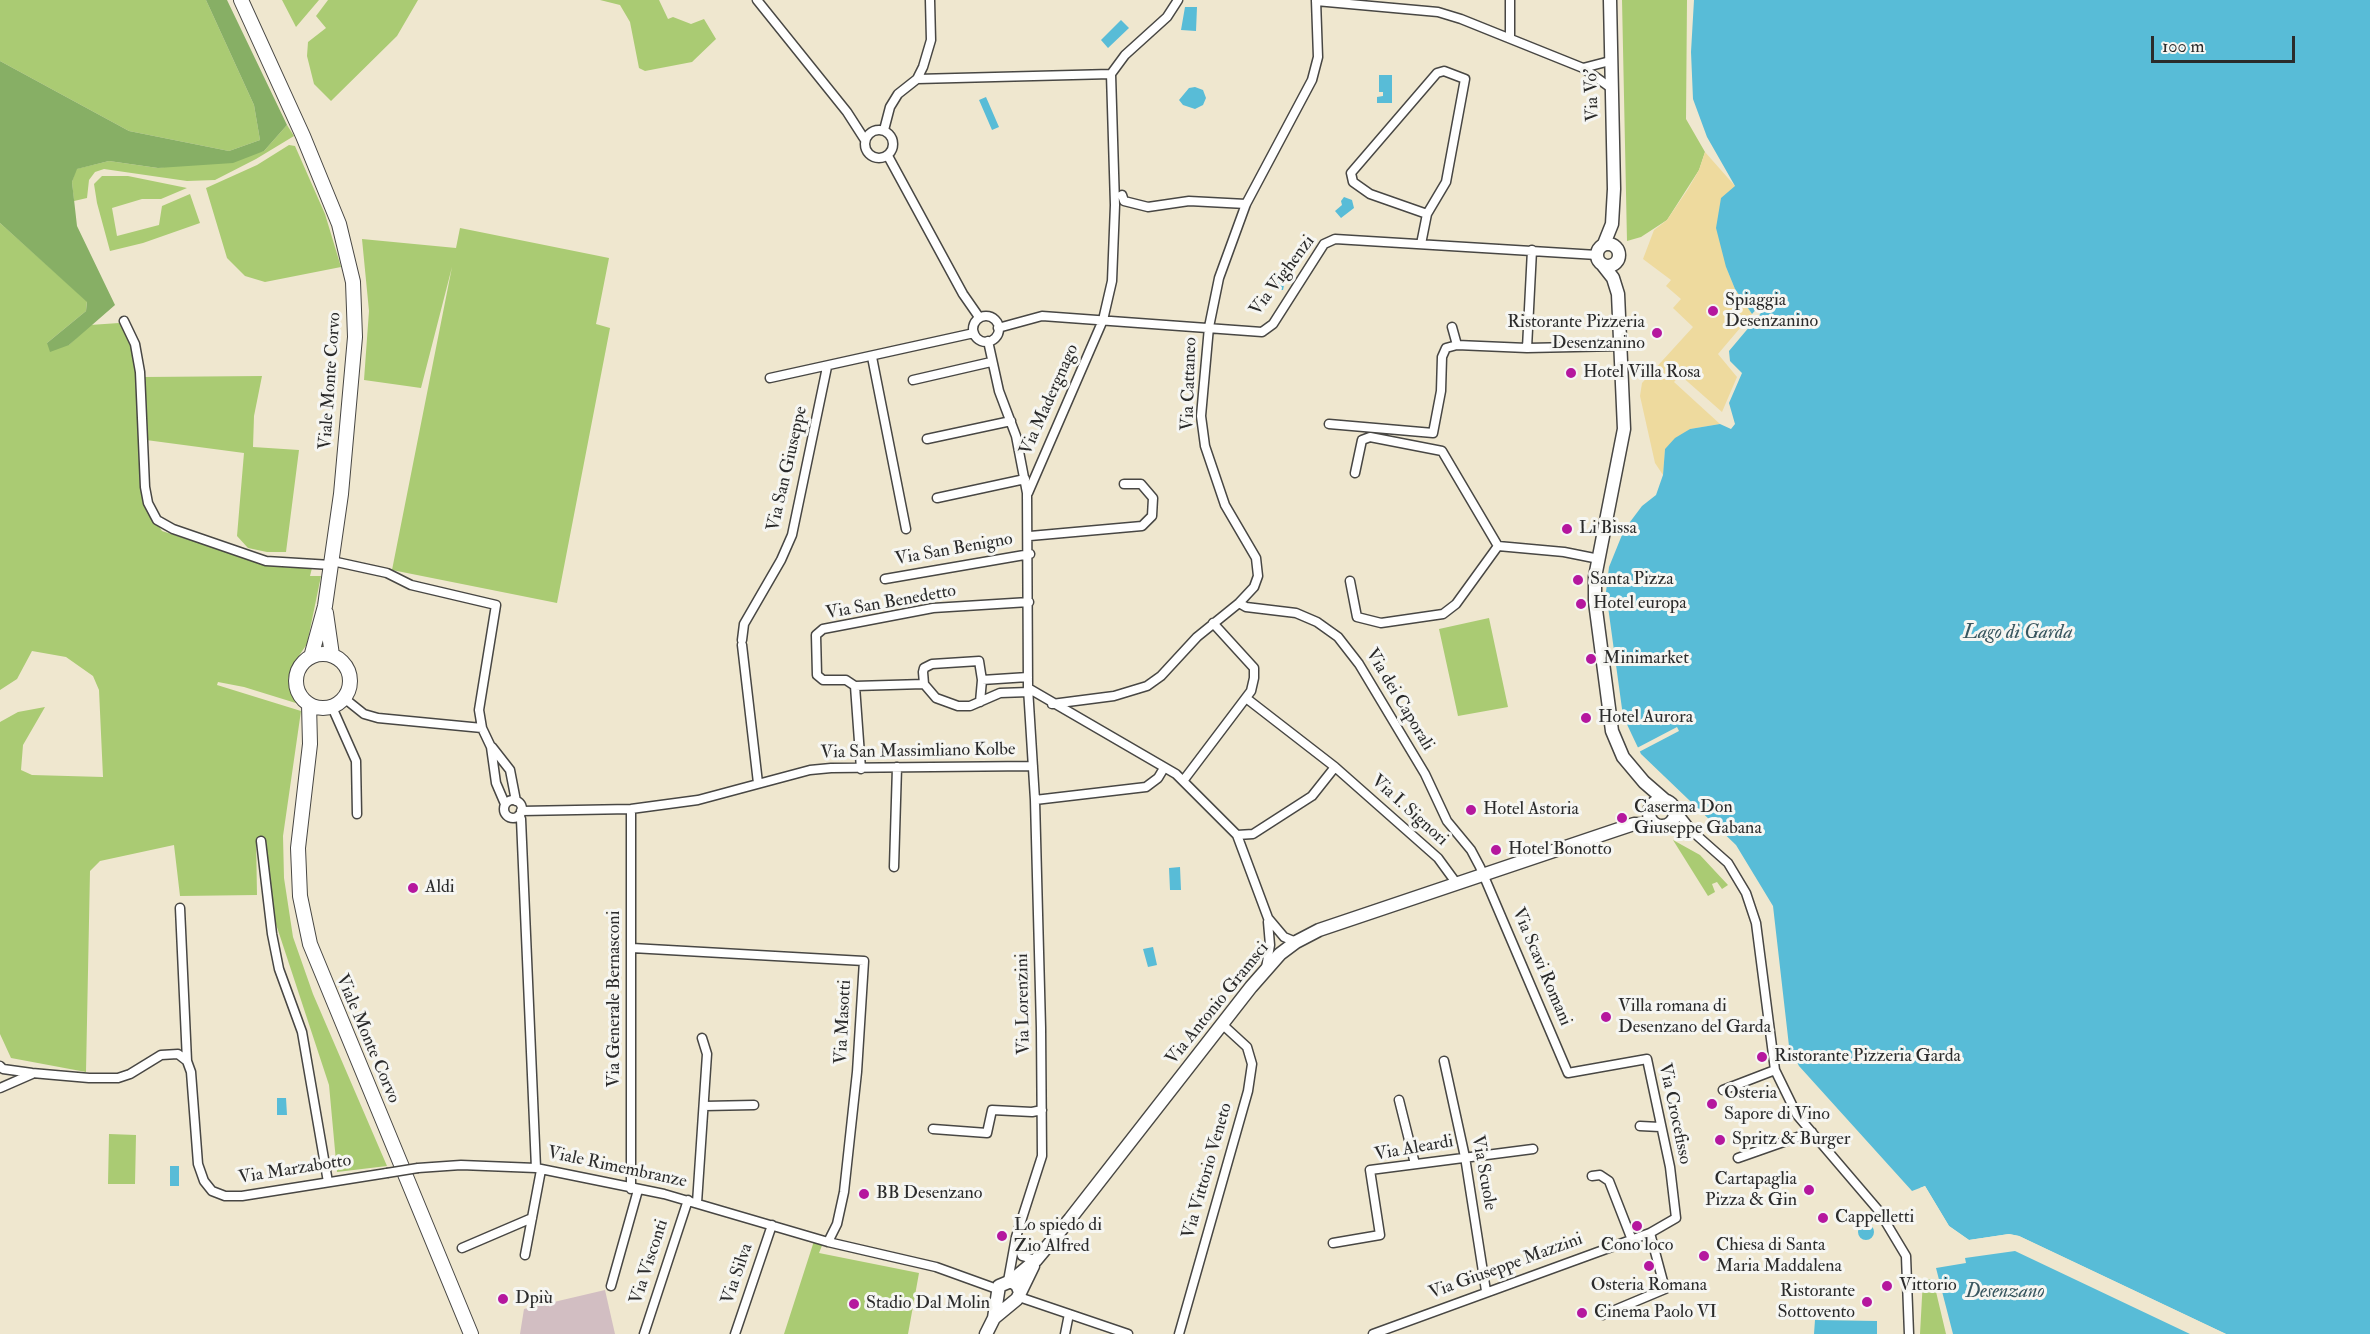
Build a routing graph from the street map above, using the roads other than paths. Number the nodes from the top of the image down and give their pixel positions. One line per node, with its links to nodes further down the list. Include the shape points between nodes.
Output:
1 (241, 0): 57 (main road, Viale Monte Corvo, via 326,191 348,254 353,282 355,338)
2 (757, 0): 14 (street)
3 (930, 0): 12 (street, via 932,40)
4 (1178, 0): 11 (street, via 1167,17 1125,55)
5 (1316, 0): 8 (street, via 1438,12); 21 (street, Via Cattaneo, via 1318,57 1312,80)
6 (1510, 0): 8 (street)
7 (1610, 0): 9 (street, Via Vo')
8 (1510, 36): 10 (street)
9 (1610, 61): 10 (street); 13 (street, Via Vo')
10 (1583, 68): 13 (street)
11 (1111, 74): 12 (street); 29 (street, Via Madergnago, via 1114,228 1112,281)
12 (917, 79): 15 (street, via 898,94)
13 (1611, 88): 19 (street, Via Vo')
14 (847, 112): 16 (street); 17 (street)
15 (884, 130): 16 (street); 18 (street, via 893,140)
16 (873, 131): 17 (street)
17 (865, 140): 18 (street, via 865,147 874,158)
18 (888, 156): 27 (street)
19 (1614, 189): 25 (street, via 1612,224); 26 (street)
20 (1122, 195): 21 (street, via 1124,201 1148,207 1190,201)
21 (1246, 204): 31 (street, Via Cattaneo, via 1219,278)
22 (1427, 214): 22 (street, via 1370,194 1353,182 1351,172 1437,72 1444,71 1465,79 1446,182); 23 (street)
23 (1420, 244): 24 (street, Via Vighenzi); 31 (street, Via Vighenzi, via 1335,240 1324,244 1273,324 1262,332)
24 (1532, 250): 25 (street, Via Vighenzi); 38 (street)
25 (1601, 254): 26 (street, via 1610,244); 26 (street, via 1612,265); 28 (street, via 1613,278)
26 (1618, 254): 28 (street, via 1623,297)
27 (979, 317): 33 (street, via 994,319); 34 (street, via 974,322)
28 (1620, 318): 37 (street)
29 (1103, 320): 31 (street, Via Vighenzi); 33 (street, Via Vighenzi, via 1042,316); 50 (street, Via Madergnago)
30 (124, 321): 57 (street, via 135,344 140,372 146,487 148,503 157,520 266,561)
31 (1209, 327): 61 (street, Via Cattaneo, via 1202,416 1205,446 1225,505 1256,558 1258,576 1254,587)
32 (1452, 327): 36 (street)
33 (998, 328): 35 (street, via 997,335)
34 (974, 333): 35 (street); 39 (street)
35 (988, 341): 40 (street)
36 (1457, 345): 38 (street); 45 (street, via 1446,348 1442,357 1433,434)
37 (1621, 346): 38 (street); 56 (street, via 1622,445)
38 (1527, 348)
39 (872, 357): 41 (street); 52 (street)
40 (991, 362): 43 (street); 44 (street)
41 (827, 367): 42 (street); 85 (street, Via San Giuseppe, via 792,535 744,624 742,642)
42 (770, 378)
43 (913, 380)
44 (1011, 421): 46 (street); 48 (street)
45 (1329, 424)
46 (927, 439)
47 (1355, 473): 54 (street, via 1362,441 1370,437 1442,451)
48 (1025, 480): 50 (street); 51 (street)
49 (1125, 484): 53 (street, via 1141,484 1153,498 1152,516 1142,526)
50 (1028, 493): 53 (street)
51 (936, 498)
52 (906, 530)
53 (1030, 536): 55 (street)
54 (1498, 546): 56 (street); 59 (street, via 1456,604 1443,614 1381,623 1357,617)
55 (1030, 554): 58 (street, Via San Benigno); 60 (street)
56 (1599, 559): 84 (street, via 1595,602 1612,731 1623,757)
57 (332, 563): 62 (main road, Viale Monte Corvo); 76 (street, via 387,573 411,585 496,605 478,710)
58 (885, 579)
59 (1350, 581)
60 (1029, 602): 66 (street); 69 (street, Via San Benedetto, via 933,608 823,629 816,635 817,675 823,680 846,681)
61 (1239, 603): 63 (street, Via Cattaneo); 100 (street, Via dei Caporali, via 1296,613 1338,637 1359,664 1425,774 1447,821 1472,850)
62 (326, 606): 64 (main road, Viale Monte Corvo); 65 (main road, Viale Monte Corvo)
63 (1213, 623): 72 (street, via 1254,668 1251,691); 74 (street, Via Cattaneo, via 1146,686 1114,696)
64 (332, 655): 65 (main road); 71 (main road, via 348,670 350,688)
65 (311, 657): 75 (main road, via 299,669 298,691)
66 (1028, 677): 67 (street); 70 (street)
67 (982, 680): 68 (street, via 979,661 932,664 924,668); 73 (street)
68 (924, 684): 69 (street); 73 (street, via 946,703 958,706)
69 (855, 686): 82 (street)
70 (1029, 693): 73 (street, via 1000,693); 74 (street); 78 (street, Via Lorenzini)
71 (344, 698): 75 (main road); 76 (street, via 364,714 378,718)
72 (1246, 698): 80 (street, Via I. Signori); 83 (street)
73 (981, 702)
74 (1052, 704): 81 (street)
75 (321, 706): 93 (street, via 356,761); 153 (main road, Viale Monte Corvo, via 310,744 298,848 300,896 310,944)
76 (482, 728): 77 (street)
77 (492, 747): 87 (street, via 510,770); 88 (street, via 496,783)
78 (1032, 766): 79 (street, Via San Massimliano Kolbe); 86 (street, Via Lorenzini)
79 (897, 767): 82 (street, Via San Massimliano Kolbe); 99 (street)
80 (1335, 767): 97 (street, via 1312,796 1253,834); 101 (street, Via I. Signori, via 1438,858)
81 (1164, 768): 83 (street); 86 (street, via 1146,787)
82 (861, 769): 85 (street, Via San Massimliano Kolbe, via 810,770)
83 (1183, 781): 97 (street)
84 (1644, 782): 89 (street); 91 (street)
85 (758, 783): 90 (street, Via San Massimliano Kolbe, via 698,800)
86 (1035, 800): 120 (street, Via Lorenzini)
87 (516, 801): 88 (street); 92 (street, via 521,806)
88 (505, 804): 92 (street, via 507,816 512,818)
89 (1670, 805): 91 (street, Via Antonio Gramsci, via 1655,802); 95 (street, via 1674,817); 96 (street)
90 (631, 809): 92 (street, Via San Massimliano Kolbe); 105 (street, Via Generale Bernasconi)
91 (1649, 811): 94 (street, Via Antonio Gramsci); 95 (street)
92 (520, 813): 129 (street, Viale Rimembranze)
93 (357, 814)
94 (1635, 824): 95 (street, Via Antonio Gramsci); 100 (street, Via Antonio Gramsci)
95 (1661, 825): 96 (street)
96 (1693, 832): 112 (street, via 1728,863 1753,911)
97 (1237, 835): 103 (street)
98 (261, 841): 131 (street, via 272,934 279,969 302,1032)
99 (894, 867)
100 (1483, 875): 101 (street, Via Antonio Gramsci); 114 (street, Via Scavi Romani)
101 (1457, 884): 104 (street, Via Antonio Gramsci, via 1319,930)
102 (180, 908): 109 (street)
103 (1268, 918): 104 (street, via 1284,937); 106 (street, via 1270,945)
104 (1296, 942): 106 (street, Via Antonio Gramsci)
105 (632, 948): 132 (street, Via Generale Bernasconi); 140 (street, Via Masotti, via 864,961 844,1192 837,1224)
106 (1266, 969): 107 (street, Via Antonio Gramsci)
107 (1223, 1025): 144 (street, Via Antonio Gramsci); 159 (street, Via Vittorio Veneto, via 1247,1047 1252,1064 1248,1091)
108 (702, 1038): 119 (street, Via Visconti, via 707,1054)
109 (187, 1061): 113 (street, via 168,1053 118,1078); 131 (street, Via Marzabotto, via 198,1164 212,1191 242,1196)
110 (1444, 1061): 126 (street, Via Scuole)
111 (0, 1066): 113 (street)
112 (1775, 1070): 116 (street); 124 (street, via 1797,1115)
113 (32, 1073): 115 (street)
114 (1568, 1073): 122 (street, Via Crocefisso, via 1647,1059)
115 (0, 1088)
116 (1722, 1089)
117 (1399, 1100): 128 (street)
118 (754, 1105): 119 (street)
119 (704, 1106): 133 (street, Via Visconti)
120 (1042, 1110): 123 (street, via 992,1110 987,1133); 138 (street, Via Lorenzini, via 1042,1156)
121 (1640, 1126): 122 (street)
122 (1660, 1127): 135 (street, Via Crocefisso)
123 (933, 1129)
124 (1812, 1132): 127 (street); 161 (street, via 1879,1211 1906,1257)
125 (1533, 1149): 126 (street, Via Aleardi)
126 (1464, 1157): 128 (street, Via Aleardi); 147 (street, Via Scuole)
127 (1738, 1158)
128 (1415, 1164): 141 (street, Via Aleardi, via 1370,1170 1380,1235)
129 (539, 1169): 131 (street, Via Marzabotto, bridge, via 461,1165); 132 (street, Viale Rimembranze); 134 (street)
130 (1592, 1176): 139 (street, via 1609,1181)
131 (328, 1182)
132 (634, 1189): 133 (street, Viale Rimembranze); 146 (street, Via Generale Bernasconi)
133 (693, 1202): 136 (street, Viale Rimembranze); 154 (street, Via Visconti)
134 (532, 1218): 142 (street); 143 (street)
135 (1676, 1218): 137 (street, Via Giuseppe Mazzini)
136 (772, 1225): 140 (street, Viale Rimembranze); 155 (street, Via Silva)
137 (1650, 1233): 139 (street, Via Giuseppe Mazzini); 151 (street, via 1665,1289)
138 (1016, 1237): 144 (street, via 1022,1256); 145 (street, Via Lorenzini)
139 (1632, 1240): 147 (street, Via Giuseppe Mazzini)
140 (828, 1242): 148 (street, Viale Rimembranze, via 936,1267)
141 (1333, 1243)
142 (462, 1248)
143 (525, 1255)
144 (1036, 1260): 145 (street, Via Antonio Gramsci); 149 (street, Via Antonio Gramsci)
145 (1009, 1281): 148 (street, Via Antonio Gramsci, via 1001,1283); 149 (street, via 1017,1285)
146 (611, 1286)
147 (1486, 1291): 160 (street, Via Giuseppe Mazzini)
148 (997, 1292): 149 (street, via 1003,1303); 152 (street, Via Antonio Gramsci)
149 (1017, 1297): 150 (street); 152 (street, Via Antonio Gramsci)
150 (1069, 1314): 157 (street); 158 (street)
151 (1603, 1316)
152 (994, 1318): 156 (street, Via Antonio Gramsci)
153 (471, 1334)
154 (644, 1334)
155 (735, 1334)
156 (986, 1334)
157 (1065, 1334)
158 (1128, 1334)
159 (1179, 1334)
160 (1373, 1334)
161 (1909, 1334)

